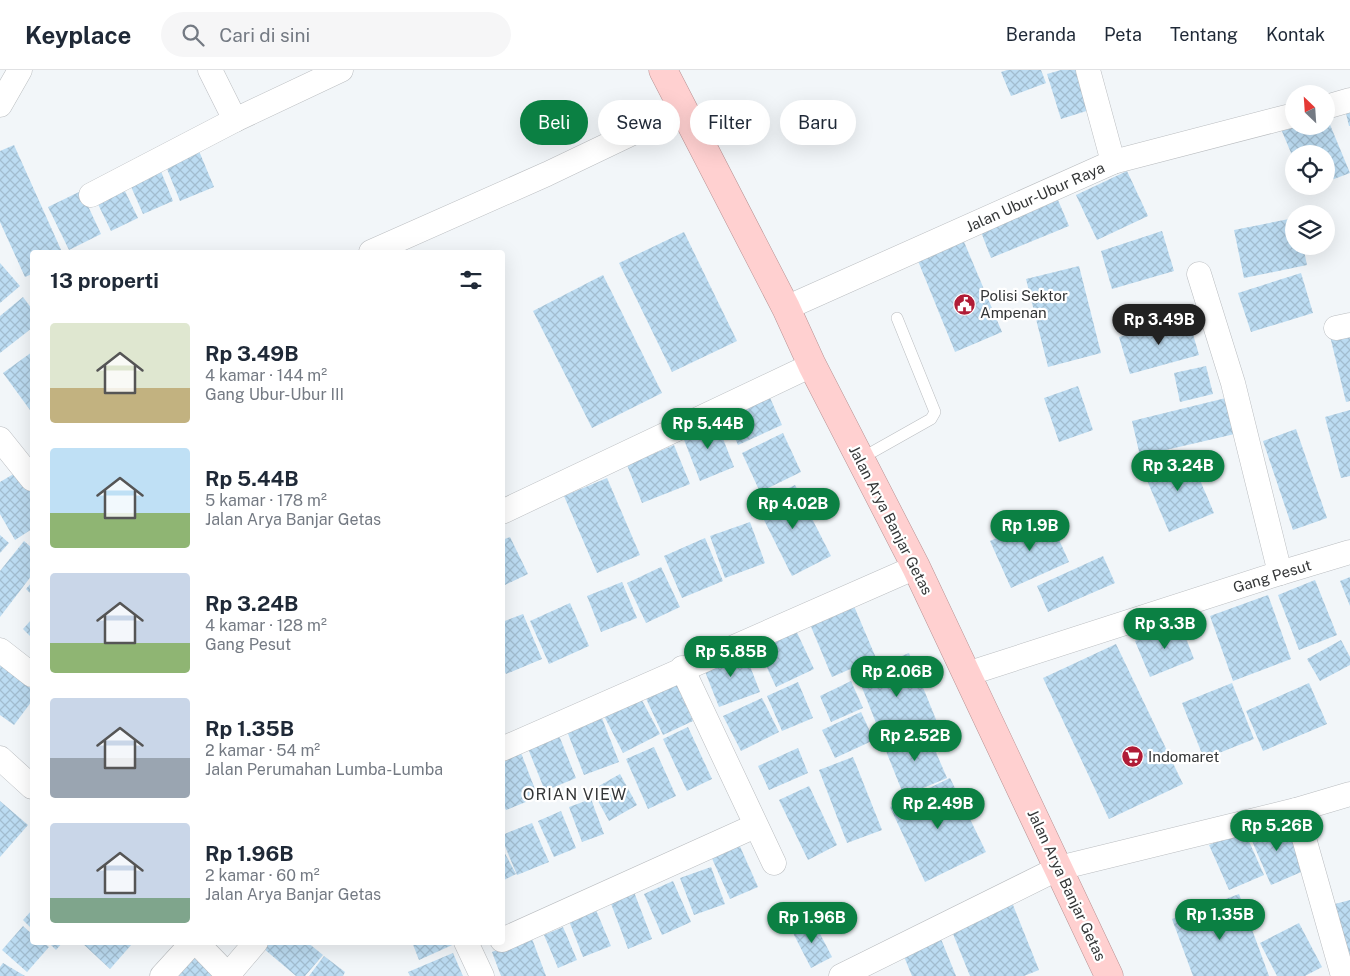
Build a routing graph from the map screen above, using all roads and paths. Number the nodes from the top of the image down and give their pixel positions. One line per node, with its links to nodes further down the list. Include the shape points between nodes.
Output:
1 (20, 70): 8 (street)
2 (210, 70): 11 (street)
3 (341, 70): 11 (street)
4 (663, 70): 9 (highway, Jalan Arya Banjar Getas)
5 (1088, 70): 12 (street)
6 (1350, 100): 7 (street)
7 (1335, 104)
8 (0, 105)
9 (683, 109): 14 (street, via 547,174); 16 (highway, Jalan Arya Banjar Getas)
10 (1285, 117): 12 (street, Jalan Ubur-Ubur Raya)
11 (235, 120): 13 (street)
12 (1113, 162): 16 (street, Jalan Ubur-Ubur Raya)
13 (91, 194)
14 (375, 250)
15 (1199, 274): 25 (street, via 1233,383)
16 (786, 308): 18 (highway, Jalan Arya Banjar Getas)
17 (897, 318): 20 (lane, via 935,412 931,418)
18 (812, 365): 20 (highway, Jalan Arya Banjar Getas); 22 (street)
19 (0, 439): 21 (street)
20 (860, 459): 24 (highway, Jalan Arya Banjar Getas)
21 (30, 476)
22 (505, 511)
23 (1350, 552): 25 (street, Gang Pesut)
24 (916, 567): 27 (street); 29 (highway, Jalan Arya Banjar Getas)
25 (1280, 573): 29 (street, Gang Pesut)
26 (0, 650): 28 (street)
27 (682, 668): 30 (street); 35 (street)
28 (30, 673)
29 (967, 674): 37 (highway, Jalan Arya Banjar Getas)
30 (505, 748)
31 (0, 758): 32 (street)
32 (30, 785)
33 (1350, 794): 34 (street)
34 (1296, 810): 37 (street); 49 (street)
35 (755, 826): 36 (street); 38 (street)
36 (774, 863)
37 (1059, 868): 47 (street); 48 (highway, Jalan Arya Banjar Getas)
38 (505, 939)
39 (191, 945): 44 (street)
40 (197, 945): 45 (street)
41 (254, 945): 45 (street)
42 (483, 945): 43 (street)
43 (469, 948): 46 (street)
44 (162, 976)
45 (228, 976)
46 (482, 976)
47 (841, 976)
48 (1109, 976)
49 (1343, 976)

